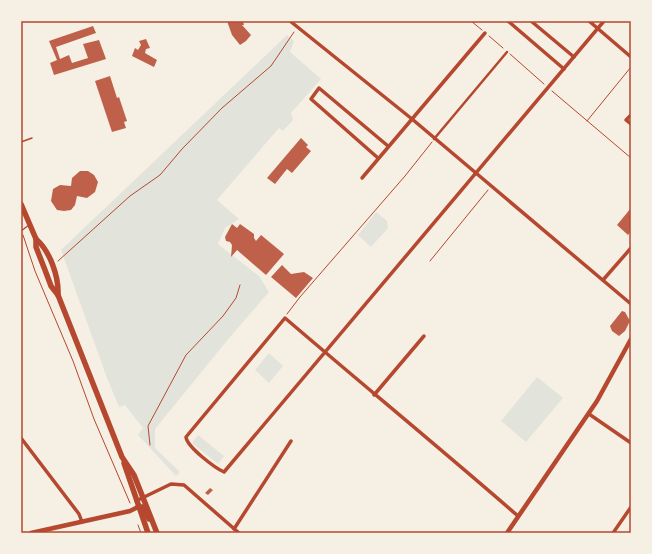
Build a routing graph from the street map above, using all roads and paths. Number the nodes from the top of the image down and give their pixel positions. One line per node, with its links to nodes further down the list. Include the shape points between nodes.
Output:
1 (290, 21): 16 (street)
2 (508, 21): 13 (street)
3 (531, 21): 10 (street)
4 (589, 21): 6 (street)
5 (604, 21): 6 (street)
6 (598, 28): 10 (street); 11 (street)
7 (296, 30): 33 (path, via 271,66 217,113 182,148 160,175 130,196)
8 (485, 33): 16 (street)
9 (507, 52): 20 (street)
10 (574, 57): 13 (street)
11 (631, 57)
12 (631, 67): 17 (path)
13 (564, 69): 14 (street)
14 (548, 88): 17 (path); 25 (street)
15 (631, 115): 18 (street, via 626,120)
16 (412, 119): 20 (street); 22 (street)
17 (587, 122): 24 (path)
18 (631, 124)
19 (32, 138): 21 (lane)
20 (434, 139): 25 (street); 37 (path)
21 (21, 142)
22 (388, 146): 23 (street); 23 (street, via 319,88 311,99)
23 (378, 158): 26 (street)
24 (631, 158)
25 (476, 174): 27 (street); 40 (street)
26 (362, 178)
27 (491, 186): 32 (path); 34 (street)
28 (21, 204): 29 (main road)
29 (30, 224): 30 (lane); 47 (main road, via 51,264 58,284 58,295)
30 (21, 231): 49 (path, via 94,419)
31 (631, 248): 34 (street)
32 (430, 261)
33 (54, 263)
34 (603, 280): 36 (street)
35 (240, 285): 46 (path, via 236,298 223,316 186,355 148,426)
36 (631, 304)
37 (285, 318): 40 (street); 40 (street, via 186,437 189,445 224,472)
38 (424, 336): 41 (street)
39 (631, 339): 42 (street)
40 (325, 353): 41 (street)
41 (374, 395): 53 (street, via 463,467)
42 (588, 414): 45 (street); 53 (street)
43 (21, 438): 54 (street, via 79,514)
44 (291, 441): 55 (street)
45 (631, 442)
46 (150, 445)
47 (122, 457): 48 (main road, via 134,475); 49 (main road)
48 (143, 497): 49 (street); 50 (main road); 55 (street, via 172,484 184,485)
49 (133, 502): 51 (main road)
50 (146, 504): 51 (main road); 58 (main road)
51 (138, 507): 54 (street); 57 (main road); 58 (main road, via 143,507)
52 (631, 507): 61 (street)
53 (518, 516): 60 (street)
54 (82, 522): 56 (street)
55 (234, 529): 59 (street)
56 (31, 533)
57 (148, 533)
58 (157, 533)
59 (239, 533)
60 (507, 533)
61 (613, 533)

